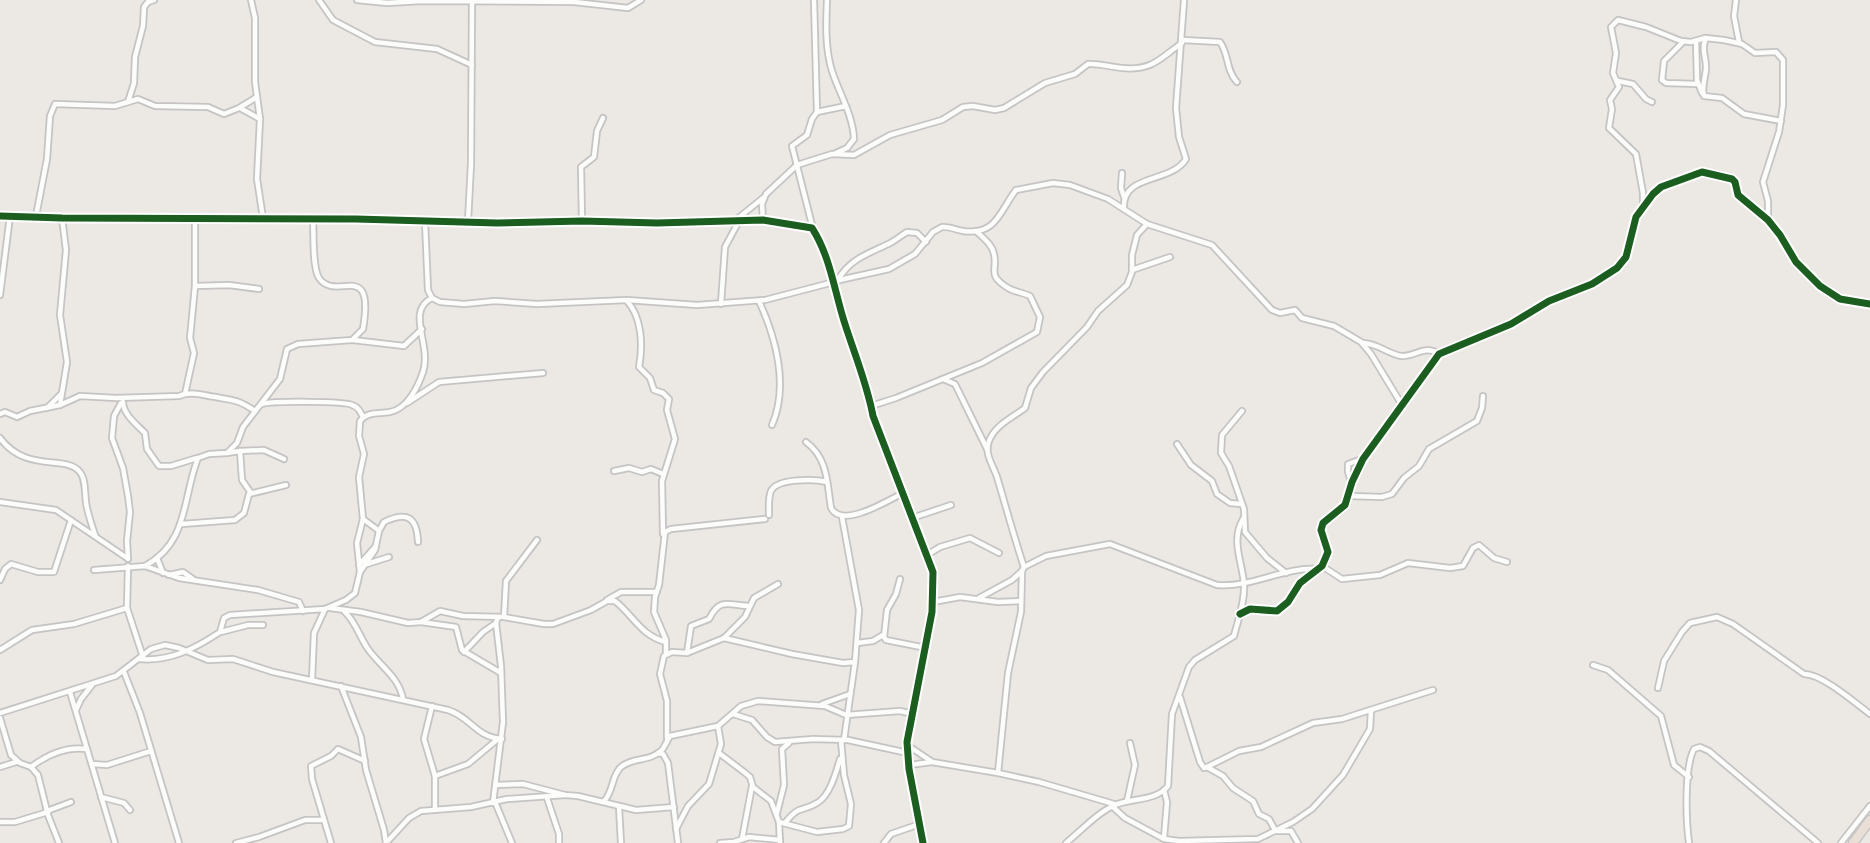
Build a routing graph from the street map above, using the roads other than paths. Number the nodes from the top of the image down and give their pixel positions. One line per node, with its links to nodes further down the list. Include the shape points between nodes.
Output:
1 (154, 0): 23 (street, via 144,8)
2 (318, 0): 17 (street, via 333,20 375,42 446,51)
3 (357, 0): 4 (street)
4 (422, 0): 11 (street)
5 (641, 0): 11 (street, via 628,8 574,2)
6 (814, 0): 27 (street)
7 (827, 0): 25 (street, via 831,69)
8 (1184, 0): 13 (street)
9 (1736, 0): 16 (street)
10 (253, 2): 22 (street)
11 (472, 2): 17 (street)
12 (1706, 38): 14 (street); 16 (street); 21 (street, via 1702,47 1706,67)
13 (1182, 41): 19 (street, via 1220,42); 31 (street, via 1157,62 1129,69 1091,63 1004,108 963,107 942,120 890,135 854,155); 35 (street, via 1177,108 1186,159 1171,173 1135,185)
14 (1696, 41): 15 (street); 20 (street)
15 (1683, 42): 18 (street, via 1632,22 1613,23); 20 (street, via 1664,61 1662,80)
16 (1739, 43): 30 (street, via 1755,52 1776,52 1783,60)
17 (472, 65): 50 (street)
18 (1617, 81): 24 (street, via 1633,85); 36 (street, via 1619,90 1610,100 1609,128 1636,154)
19 (1237, 82)
20 (1697, 84): 21 (street)
21 (1703, 94): 30 (street, via 1722,98 1744,114)
22 (257, 97): 26 (street); 29 (street)
23 (128, 102): 26 (street, via 138,99 155,106 200,106 224,114); 40 (street, via 115,106 55,104)
24 (1652, 102)
25 (846, 106): 27 (street); 31 (street, via 854,139)
26 (239, 108): 29 (street)
27 (817, 112): 32 (street, via 807,135 793,145)
28 (603, 118): 49 (street, via 594,156 581,167)
29 (260, 119): 43 (street, via 257,179)
30 (1781, 121): 47 (street, via 1763,182)
31 (832, 154): 32 (street)
32 (797, 165): 34 (street); 52 (street)
33 (1122, 173): 35 (street)
34 (764, 198): 45 (street); 46 (street)
35 (1124, 198): 37 (street)
36 (1643, 209): 47 (street, via 1661,187 1706,172 1734,180 1738,195); 69 (street, via 1636,217 1626,257 1617,268 1511,324)
37 (1125, 210): 51 (street); 53 (street, via 1092,192 1053,183 1016,190 995,223)
38 (0, 216): 39 (street)
39 (10, 216): 40 (street); 60 (street)
40 (36, 216): 41 (street)
41 (62, 218): 42 (street); 73 (street, via 66,250 60,315 68,362)
42 (195, 218): 43 (street); 58 (street)
43 (263, 218): 44 (street)
44 (313, 219): 48 (street); 67 (street, via 320,279 334,286 356,285 365,299 363,329)
45 (738, 220): 46 (street); 49 (street); 64 (street, via 725,247)
46 (763, 220): 52 (street)
47 (1768, 220): 65 (street, via 1796,262 1820,286 1840,299)
48 (425, 221): 50 (street); 61 (street)
49 (582, 221): 50 (street)
50 (468, 222)
51 (1147, 224): 56 (street, via 1137,235); 68 (street, via 1212,245 1272,310 1295,310 1302,318 1339,328)
52 (814, 230): 57 (street)
53 (975, 231): 54 (street, via 943,226); 71 (street, via 995,255 997,278 1010,290 1029,295 1040,319 1034,335)
54 (926, 242): 57 (street, via 889,269); 57 (street, via 917,233 907,232 861,256)
55 (1170, 257): 56 (street)
56 (1132, 271): 91 (street, via 1127,285 1043,372 1031,388 1025,408 995,432)
57 (836, 281): 63 (street); 79 (street)
58 (195, 286): 59 (street); 72 (street, via 190,338 194,353)
59 (259, 289)
60 (0, 295)
61 (432, 298): 62 (street, via 464,304); 66 (street, via 418,311)
62 (627, 300): 64 (street); 98 (street, via 637,318 639,367 650,378 653,390 669,399 674,439)
63 (759, 301): 64 (street); 87 (street, via 773,337 781,393)
64 (721, 304)
65 (1870, 304)
66 (422, 329): 67 (street, via 404,346); 81 (street, via 424,367)
67 (352, 340): 77 (street, via 291,345 280,379)
68 (1363, 343): 69 (street, via 1402,356 1422,350); 80 (street)
69 (1439, 354): 80 (street)
70 (543, 373): 81 (street, via 439,382)
71 (942, 379): 79 (street); 91 (street, via 955,384)
72 (186, 394): 75 (street); 83 (street, via 229,398)
73 (61, 395): 78 (street); 82 (street)
74 (1483, 396): 104 (street, via 1477,421 1429,449 1392,494)
75 (125, 398): 76 (street); 78 (street, via 80,396)
76 (121, 403): 94 (street, via 145,433 159,466); 124 (street, via 113,420 112,442 128,496)
77 (262, 404): 83 (street); 86 (street, via 347,403)
78 (60, 405): 82 (street)
79 (871, 405): 103 (street)
80 (1402, 405): 96 (street)
81 (403, 406): 86 (street)
82 (47, 408): 85 (street, via 17,417)
83 (255, 411): 93 (street)
84 (1242, 411): 106 (street, via 1222,435 1220,448)
85 (0, 414)
86 (363, 417): 110 (street, via 358,427 364,454 359,477)
87 (772, 425)
88 (0, 438): 116 (street, via 23,458 80,472)
89 (806, 442): 99 (street, via 819,453)
90 (1177, 444): 106 (street, via 1191,465 1212,481 1217,494)
91 (988, 450): 132 (street)
92 (240, 451): 93 (street); 95 (street, via 264,450); 102 (street, via 242,480)
93 (226, 453): 94 (street)
94 (198, 458): 113 (street)
95 (284, 459)
96 (1363, 459): 100 (street); 100 (street, via 1348,464)
97 (614, 471): 98 (street, via 651,469)
98 (663, 474): 115 (street)
99 (827, 482): 108 (street, via 832,512); 115 (street, via 806,479 776,486 767,517)
100 (1352, 482): 104 (street)
101 (286, 485): 102 (street)
102 (251, 493): 113 (street, via 244,513 235,520)
103 (903, 493): 108 (street); 109 (street)
104 (1349, 496): 131 (street, via 1322,527 1328,547)
105 (0, 502): 112 (street, via 56,510)
106 (1241, 504): 111 (street)
107 (951, 505): 109 (street)
108 (842, 517): 163 (street, via 859,602)
109 (912, 518): 121 (street)
110 (363, 519): 114 (street); 127 (street, via 357,543)
111 (1243, 519): 136 (street, via 1245,532); 140 (street, via 1238,529 1238,559)
112 (71, 520): 116 (street); 134 (street, via 54,572 13,564)
113 (182, 524): 123 (street)
114 (379, 531): 118 (street, via 388,520 407,517 416,524); 119 (street)
115 (663, 534): 142 (street)
116 (95, 535): 124 (street)
117 (537, 540): 153 (street, via 506,581)
118 (418, 542)
119 (377, 546): 127 (street); 128 (street)
120 (999, 553): 121 (street, via 970,538)
121 (927, 555): 146 (street, via 933,572)
122 (388, 556): 128 (street)
123 (158, 558): 130 (street); 137 (street)
124 (128, 559): 129 (street)
125 (0, 562): 134 (street)
126 (1507, 562): 131 (street, via 1479,545 1463,566 1450,568 1408,563 1380,575 1342,579)
127 (359, 565): 135 (street)
128 (367, 565): 135 (street)
129 (131, 566): 130 (street); 133 (street); 148 (street)
130 (145, 566): 137 (street)
131 (1320, 568): 136 (street); 152 (street, via 1300,583 1278,611 1250,609)
132 (1023, 569): 140 (street, via 1046,556 1110,544 1210,583); 143 (street); 144 (street)
133 (94, 570)
134 (4, 571): 139 (street)
135 (360, 572): 149 (street, via 353,596)
136 (1286, 573): 140 (street)
137 (165, 574): 150 (street, via 268,592 299,602)
138 (900, 579): 159 (street)
139 (0, 580)
140 (1244, 583): 152 (street)
141 (778, 584): 147 (street, via 760,593)
142 (656, 592): 145 (street, via 621,592); 162 (street, via 654,618)
143 (978, 598): 144 (street); 146 (street)
144 (1021, 601): 214 (street)
145 (603, 603): 153 (street, via 553,624); 162 (street, via 618,602 642,630)
146 (933, 603): 164 (street)
147 (749, 606): 161 (street, via 745,617); 168 (street, via 723,604 713,610 709,620 691,626)
148 (127, 608): 165 (street, via 74,624 32,630); 170 (street)
149 (327, 608): 150 (street); 151 (street); 175 (street, via 314,633)
150 (303, 611): 154 (street, via 233,615)
151 (344, 611): 155 (street); 183 (street, via 369,650 396,680)
152 (1240, 614): 182 (street, via 1231,639 1189,667)
153 (501, 617): 155 (street, via 440,611); 156 (street)
154 (223, 621): 158 (street); 160 (street)
155 (421, 622): 167 (street, via 456,627)
156 (496, 624): 167 (street); 174 (street)
157 (263, 625): 158 (street)
158 (220, 632): 160 (street)
159 (883, 635): 163 (street); 164 (street, via 886,640)
160 (208, 638): 166 (street)
161 (724, 638): 168 (street); 171 (street, via 786,653)
162 (666, 642): 169 (street)
163 (857, 643): 171 (street)
164 (926, 648): 189 (street)
165 (0, 650)
166 (187, 651): 170 (street, via 168,658); 170 (street, via 159,646); 175 (street, via 208,660 233,659)
167 (464, 652): 174 (street)
168 (687, 653): 169 (street)
169 (666, 654): 195 (street, via 660,674 667,701)
170 (141, 658): 173 (street)
171 (855, 662): 181 (street)
172 (1593, 665): 216 (street, via 1608,670 1661,716 1674,765)
173 (124, 673): 176 (street); 201 (street)
174 (501, 673): 194 (street)
175 (312, 681): 177 (street)
176 (92, 684): 180 (street); 187 (street)
177 (341, 686): 183 (street); 206 (street, via 361,737)
178 (1658, 688): 190 (street, via 1664,661 1685,628 1696,620 1721,617)
179 (1433, 690): 186 (street)
180 (71, 692): 187 (street); 192 (street)
181 (851, 694): 184 (street); 191 (street)
182 (1179, 695): 213 (street, via 1200,762); 219 (street, via 1172,714 1169,776)
183 (403, 699): 185 (street)
184 (820, 705): 188 (street, via 758,701); 191 (street)
185 (432, 706): 194 (street, via 463,716 484,736); 215 (street, via 424,740)
186 (1371, 710): 213 (street, via 1313,723); 241 (street, via 1370,729 1343,775 1312,809)
187 (76, 712): 200 (street)
188 (733, 714): 193 (street); 197 (street, via 752,720 771,740)
189 (913, 714): 191 (street); 199 (street)
190 (1870, 714)
191 (846, 715): 196 (street)
192 (0, 716): 207 (street, via 11,755)
193 (718, 726): 195 (street); 204 (street)
194 (500, 739): 215 (street, via 468,764); 217 (street)
195 (667, 739): 203 (street)
196 (843, 740): 197 (street); 202 (street); 205 (street)
197 (793, 741): 234 (street, via 782,749 784,785)
198 (1130, 743): 223 (street, via 1135,765)
199 (908, 745): 202 (street); 208 (street)
200 (87, 749): 209 (street); 212 (street, via 53,753)
201 (151, 751): 209 (street, via 114,764); 248 (street)
202 (908, 752): 210 (street)
203 (658, 753): 226 (street, via 621,767); 230 (street, via 668,763)
204 (719, 753): 218 (street, via 747,774); 240 (street, via 709,784 688,806)
205 (841, 755): 238 (street, via 822,798); 238 (street, via 851,804 849,826 817,832)
206 (365, 761): 235 (street, via 338,749 312,764); 251 (street)
207 (18, 762): 211 (street); 212 (street)
208 (932, 762): 210 (street); 214 (street)
209 (92, 764): 221 (street)
210 (909, 765): 239 (street)
211 (0, 767)
212 (31, 767): 233 (street, via 38,775)
213 (1207, 767): 241 (street, via 1253,801)
214 (998, 773): 227 (street)
215 (435, 776): 232 (street)
216 (1689, 776): 260 (street); 261 (street, via 1694,749 1709,751)
217 (495, 785): 220 (street, via 523,783); 225 (street)
218 (752, 785): 234 (street, via 768,796); 242 (street)
219 (1164, 790): 223 (street); 243 (street)
220 (565, 796): 222 (street); 226 (street)
221 (101, 797): 231 (street, via 126,804); 247 (street)
222 (547, 798): 225 (street); 253 (street)
223 (1127, 801): 227 (street)
224 (71, 802): 233 (street)
225 (494, 802): 232 (street); 252 (street)
226 (604, 802): 229 (street)
227 (1114, 806): 243 (street, via 1125,818); 258 (street)
228 (1870, 806): 262 (street)
229 (620, 807): 230 (street); 254 (street)
230 (674, 807): 240 (street)
231 (130, 810)
232 (435, 810): 251 (street, via 416,813)
233 (47, 812): 237 (street); 246 (street)
234 (777, 814): 238 (street)
235 (324, 820): 249 (street, via 305,820); 250 (street)
236 (1870, 820): 263 (highway)
237 (0, 822)
238 (782, 823): 245 (street)
239 (920, 824): 256 (street, via 891,834); 257 (street)
240 (676, 829): 244 (street)
241 (1274, 830): 243 (street, via 1254,840); 259 (street, via 1291,831)
242 (741, 839): 245 (street); 255 (street)
243 (1164, 839)
244 (678, 842)
245 (780, 842)
246 (60, 843)
247 (114, 843)
248 (179, 843)
249 (236, 843)
250 (331, 843)
251 (386, 843)
252 (512, 843)
253 (559, 843)
254 (621, 843)
255 (720, 843)
256 (884, 843)
257 (923, 843)
258 (1066, 843)
259 (1298, 843)
260 (1689, 843)
261 (1818, 843)
262 (1841, 843)
263 (1853, 843)

